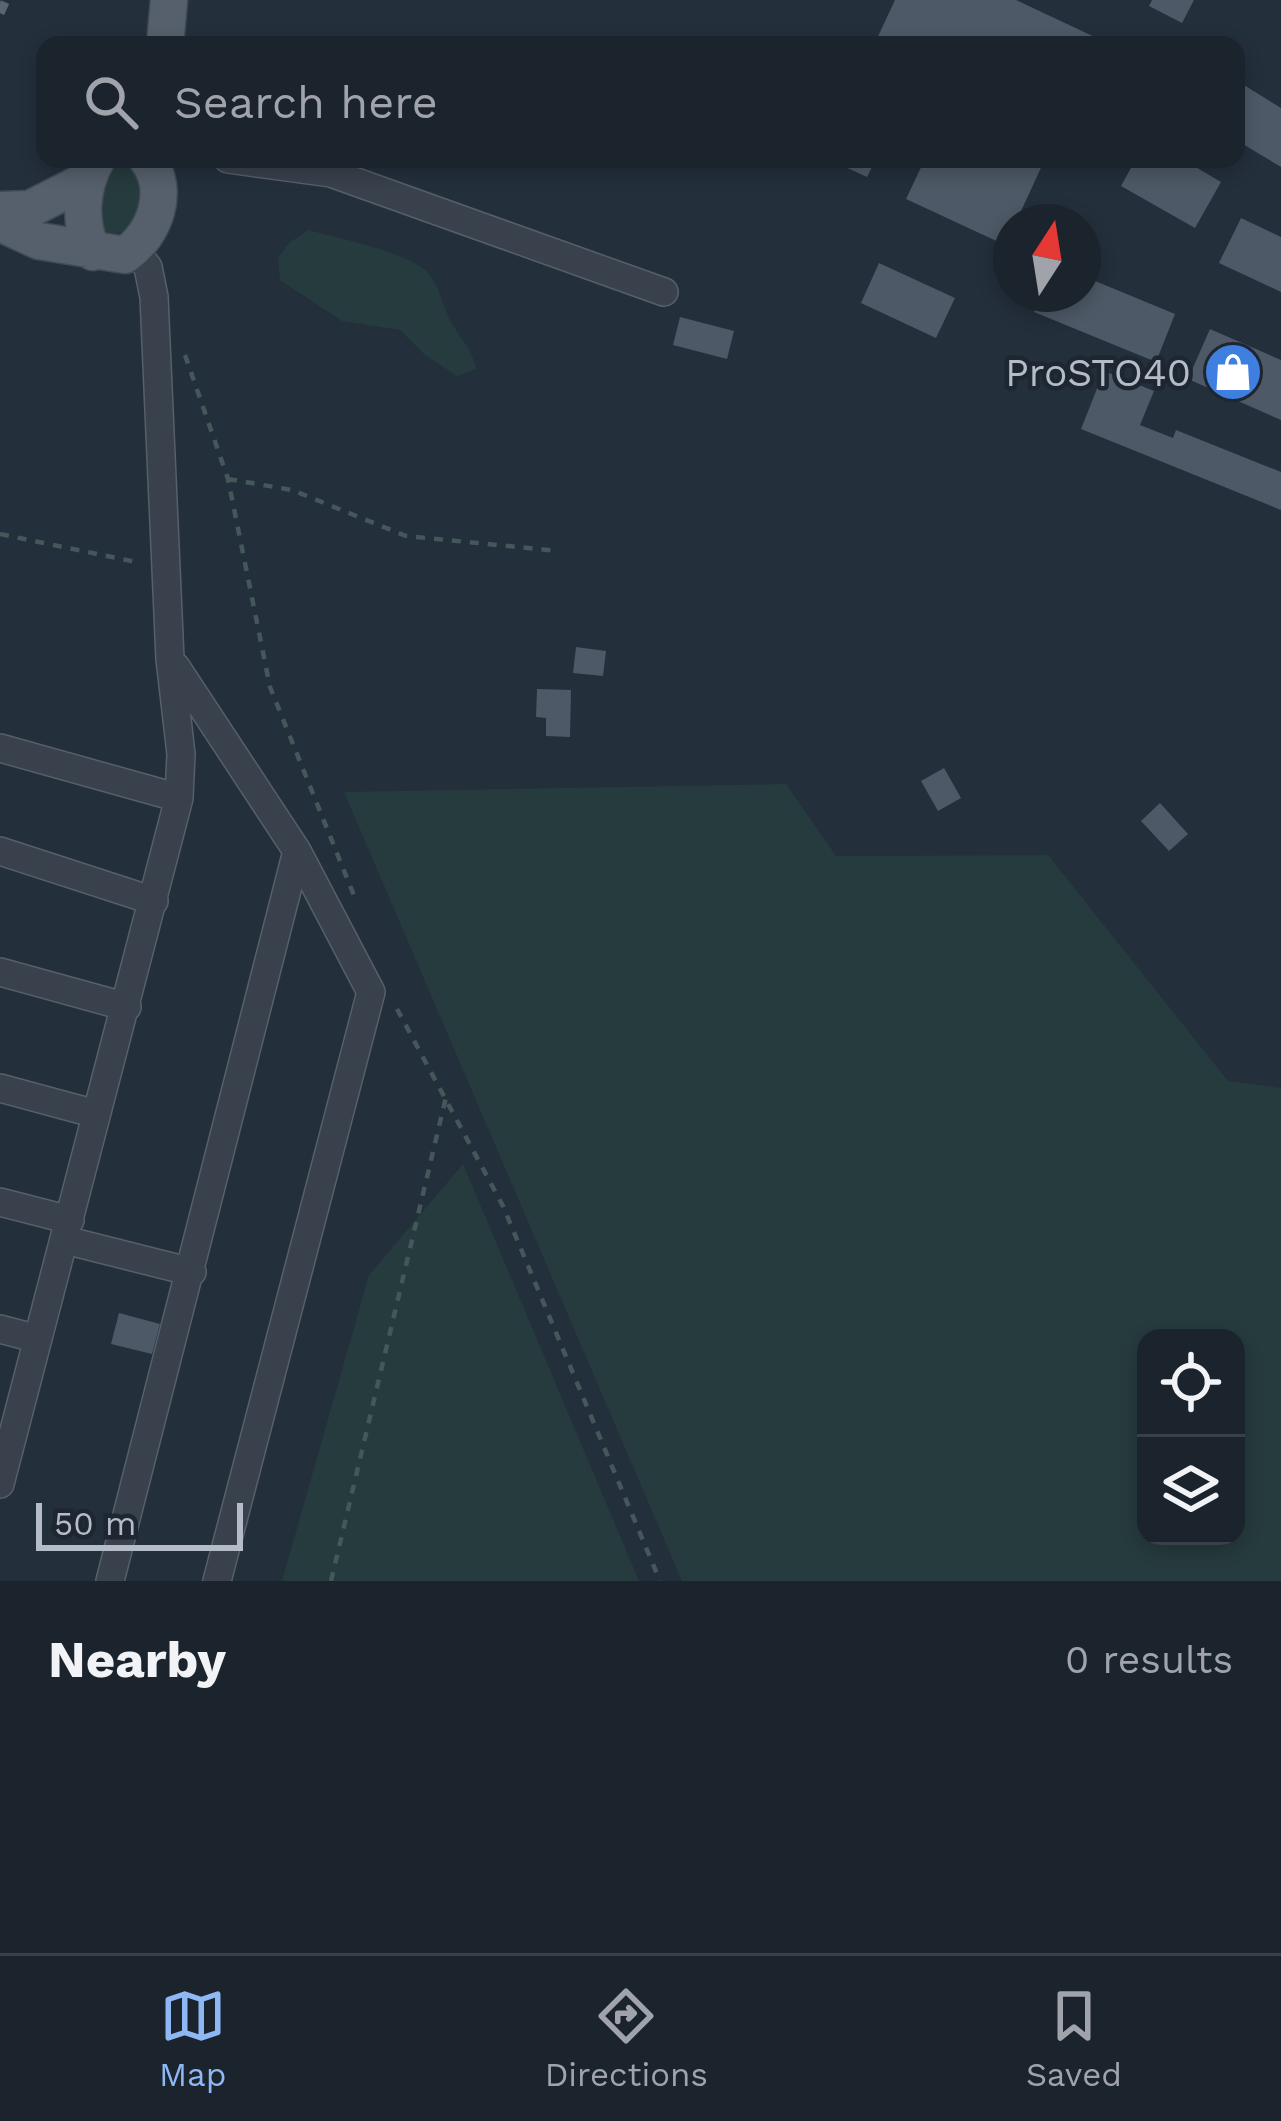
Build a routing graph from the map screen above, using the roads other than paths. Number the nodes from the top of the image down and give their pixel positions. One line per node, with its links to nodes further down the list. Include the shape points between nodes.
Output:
1 (88, 168): 5 (main road, via 30,209)
2 (93, 168): 8 (main road, via 84,223)
3 (154, 168): 7 (main road, via 155,215)
4 (294, 168): 9 (lane, via 331,173)
5 (0, 210)
6 (0, 224): 8 (main road)
7 (134, 249): 8 (main road); 10 (lane, via 154,297)
8 (92, 251)
9 (664, 292)
10 (170, 659): 12 (lane); 14 (lane)
11 (0, 748): 12 (lane)
12 (179, 798): 15 (lane)
13 (0, 851): 15 (lane)
14 (297, 851): 22 (lane); 28 (lane, via 371,992)
15 (154, 901): 17 (lane)
16 (0, 972): 17 (lane)
17 (127, 1006): 19 (lane)
18 (0, 1088): 19 (lane)
19 (96, 1114): 21 (lane)
20 (0, 1202): 21 (lane)
21 (68, 1230): 22 (lane); 24 (lane)
22 (191, 1272): 27 (lane)
23 (0, 1329): 24 (lane)
24 (38, 1339): 25 (lane)
25 (4, 1450): 26 (lane)
26 (0, 1484)
27 (110, 1581)
28 (217, 1581)

